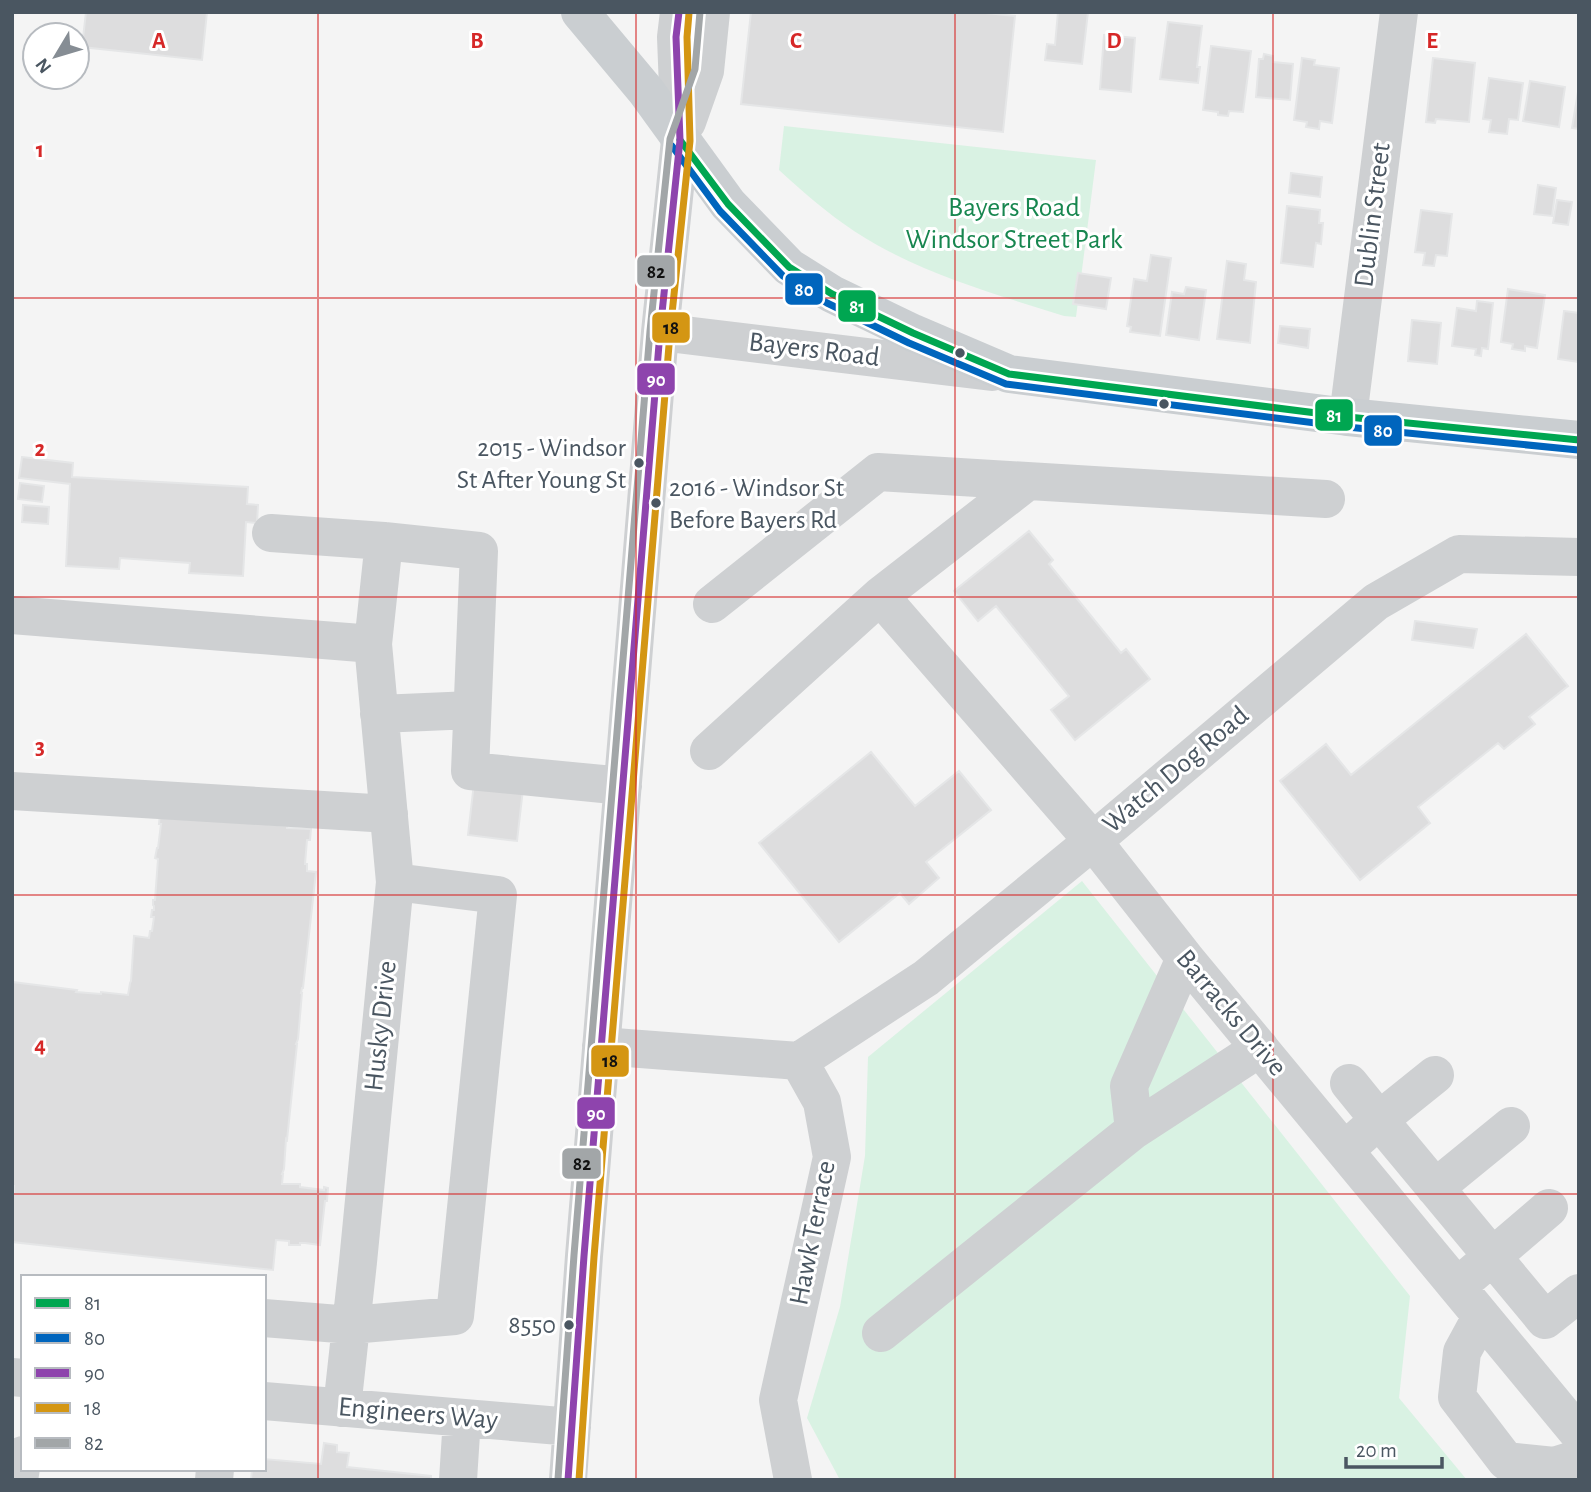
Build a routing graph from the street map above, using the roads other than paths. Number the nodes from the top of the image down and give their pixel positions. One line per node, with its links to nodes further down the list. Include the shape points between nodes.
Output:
1 (580, 12): 5 (main road, Bayers Road)
2 (678, 12): 5 (street)
3 (711, 12): 5 (street, via 705,71)
4 (1399, 12): 8 (street, Dublin Street)
5 (680, 140): 6 (street); 7 (main road, Bayers Road, via 728,204 789,267 832,294)
6 (660, 332): 7 (street, Bayers Road); 22 (street)
7 (1009, 374): 8 (main road, Bayers Road)
8 (1348, 417): 9 (main road, Bayers Road)
9 (1579, 440)
10 (1028, 481): 11 (street); 15 (street); 16 (street, via 877,472)
11 (1326, 499)
12 (271, 533): 13 (street)
13 (384, 541): 18 (street, Husky Drive); 19 (street, via 479,551)
14 (1579, 556): 25 (street, Watch Dog Road, via 1459,554 1376,602)
15 (880, 596): 21 (street); 25 (street, Barracks Drive)
16 (712, 604)
17 (12, 615): 18 (street)
18 (373, 644): 20 (street, Husky Drive)
19 (472, 710): 20 (street); 22 (street, via 470,771)
20 (379, 714): 24 (street, Husky Drive)
21 (709, 751)
22 (623, 786): 28 (street)
23 (12, 791): 24 (street)
24 (388, 814): 26 (street, Husky Drive)
25 (1093, 841): 27 (street, Barracks Drive); 30 (street, Watch Dog Road, via 926,978)
26 (395, 882): 44 (street, Husky Drive); 44 (street, via 498,895 455,1317)
27 (1185, 958): 29 (street, Barracks Drive); 35 (street, via 1129,1086)
28 (601, 1046): 30 (street); 49 (street)
29 (1260, 1048): 35 (street); 36 (street, Barracks Drive)
30 (799, 1061): 53 (street, Hawk Terrace, via 822,1102 832,1157 778,1400)
31 (1435, 1074): 33 (street)
32 (1349, 1083): 33 (street)
33 (1379, 1120): 36 (street); 37 (street)
34 (1511, 1126): 37 (street)
35 (1134, 1130): 45 (street)
36 (1345, 1150): 40 (street, Barracks Drive)
37 (1435, 1188): 39 (street)
38 (1549, 1208): 39 (street)
39 (1492, 1257): 40 (street); 41 (street, via 1545,1320)
40 (1458, 1287): 42 (street, Barracks Drive)
41 (1579, 1293)
42 (1481, 1317): 50 (street, Barracks Drive); 50 (street, via 1462,1352 1457,1397 1506,1461 1554,1466)
43 (266, 1318): 44 (street)
44 (351, 1325): 47 (street, Husky Drive)
45 (881, 1333)
46 (266, 1401): 47 (street, Engineers Way)
47 (342, 1408): 48 (street, Engineers Way)
48 (462, 1418): 49 (street, Engineers Way); 51 (street)
49 (572, 1427): 52 (street)
50 (1576, 1433)
51 (458, 1480)
52 (568, 1480)
53 (793, 1480)

